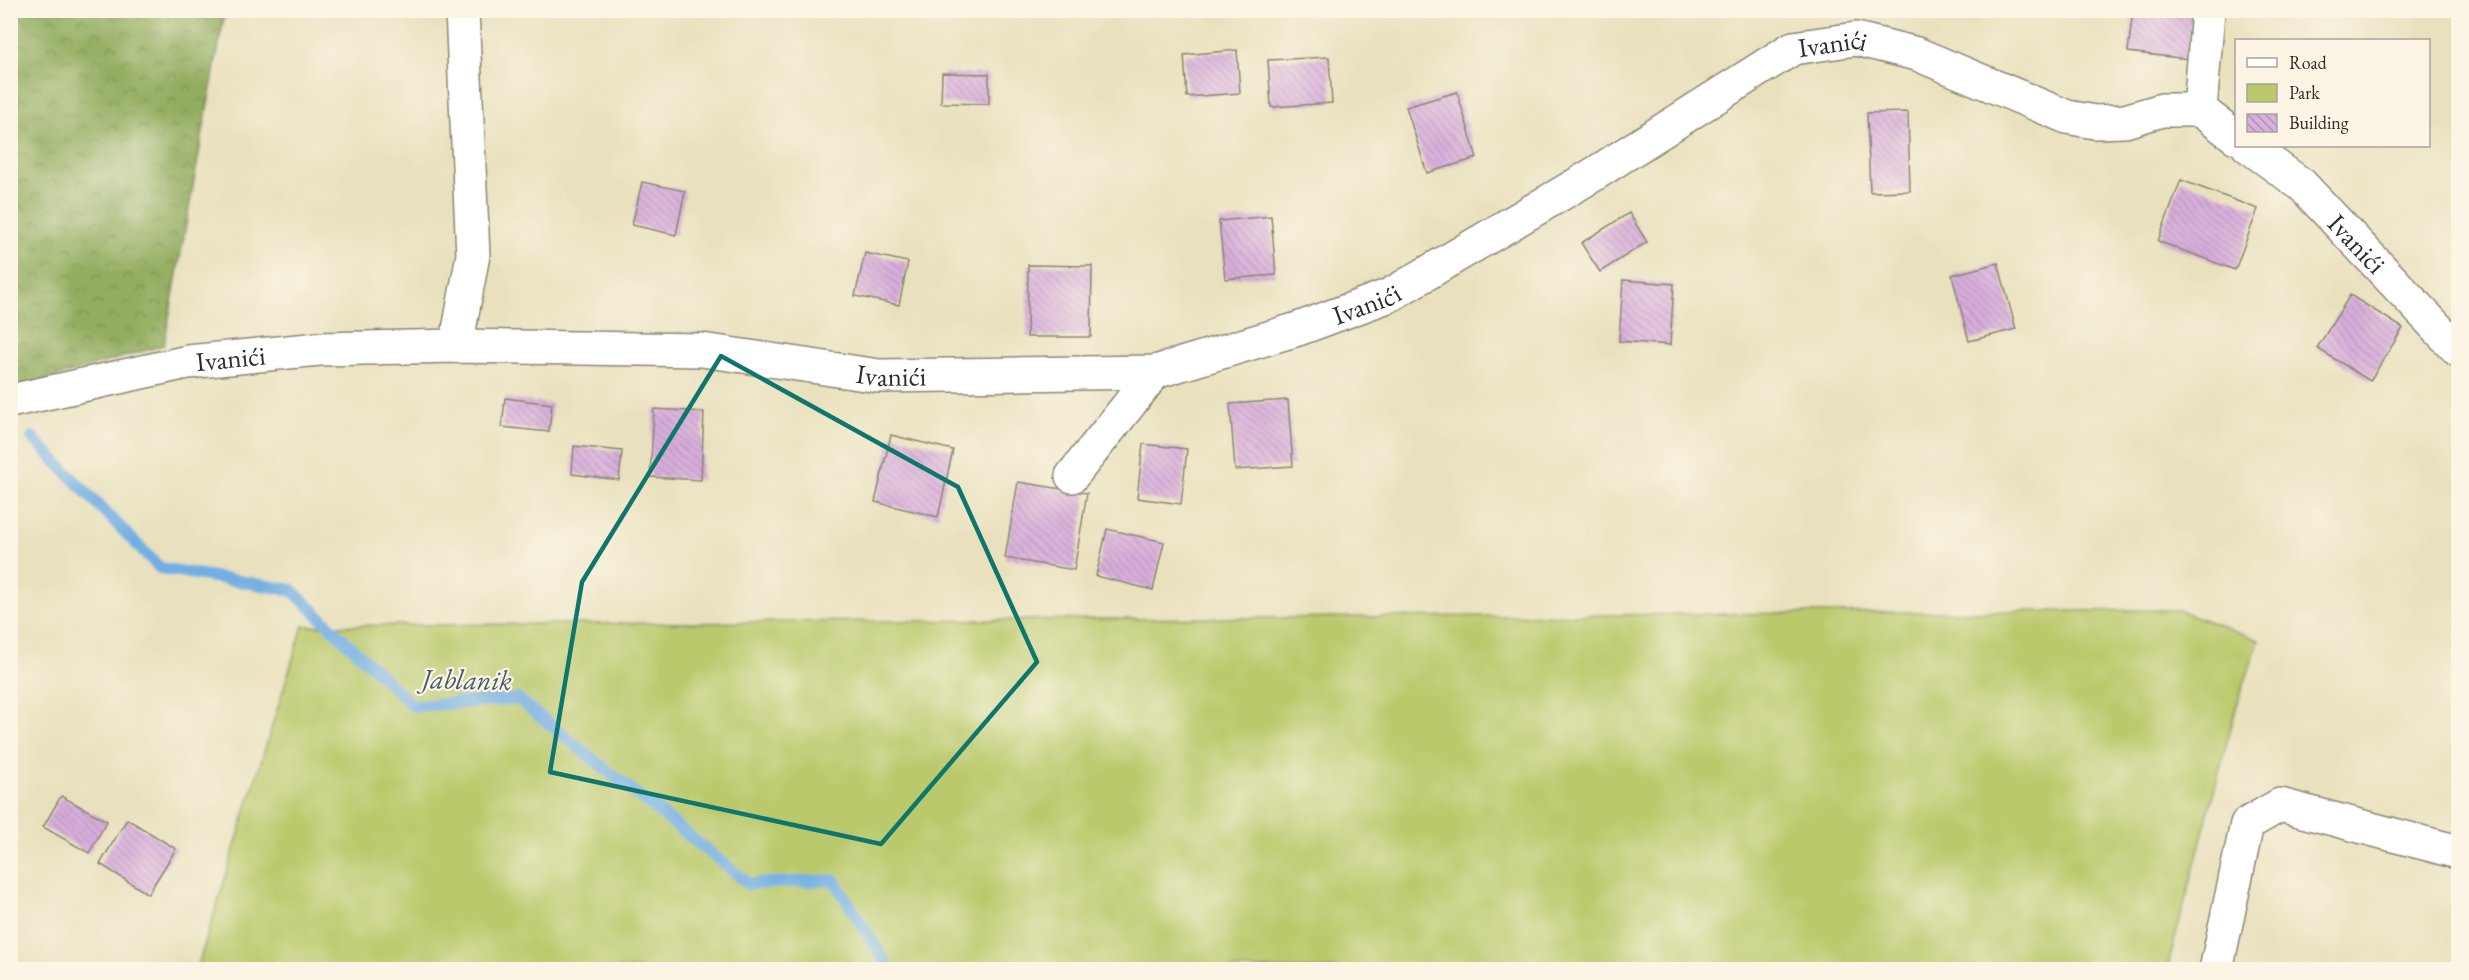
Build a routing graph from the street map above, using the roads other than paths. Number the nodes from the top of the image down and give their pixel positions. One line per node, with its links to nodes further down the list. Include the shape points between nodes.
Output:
1 (462, 10): 6 (street, via 473,255)
2 (2208, 10): 3 (street)
3 (2200, 110): 4 (street); 8 (street, Ivanići, via 2163,110 2126,121 2095,122 2067,117 1917,54 1856,39 1793,48 1588,178 1390,295 1298,329)
4 (2235, 136)
5 (2249, 147): 7 (street, Ivanići, via 2302,185)
6 (456, 346): 8 (street, Ivanići, via 702,350 879,376); 9 (street, Ivanići, via 319,349 188,362)
7 (2458, 350)
8 (1155, 372): 10 (street)
9 (12, 400)
10 (1072, 476)
11 (2458, 852): 12 (street, via 2280,805 2247,824)
12 (2216, 969)

